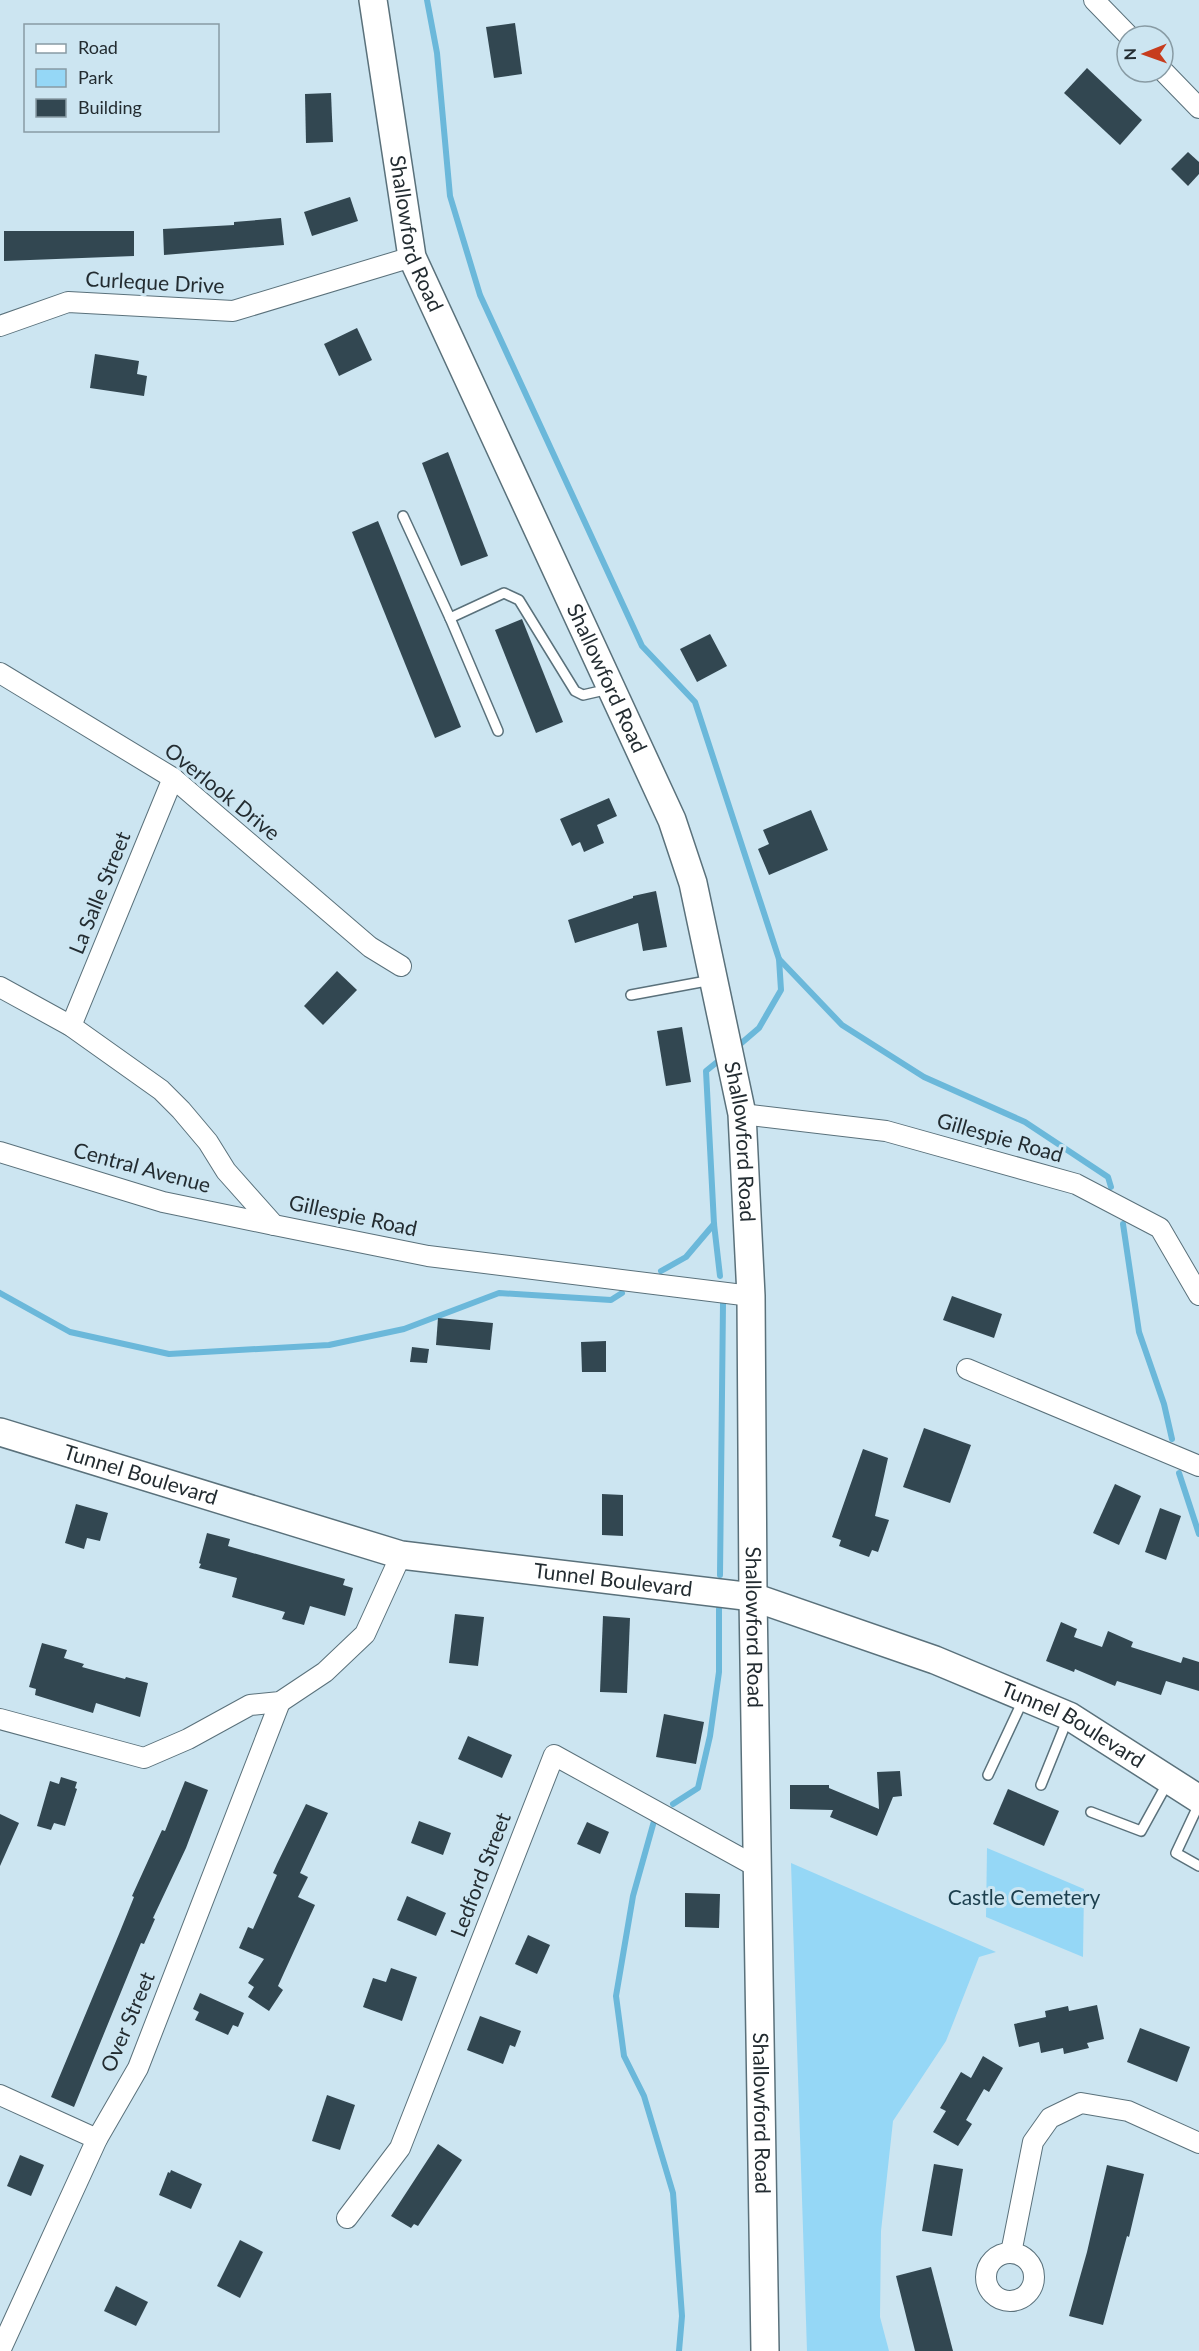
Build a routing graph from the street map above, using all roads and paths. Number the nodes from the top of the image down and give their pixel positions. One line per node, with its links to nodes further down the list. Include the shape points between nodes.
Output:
1 (373, 0): 6 (street, Shallowford Road)
2 (1094, 0): 3 (street)
3 (1117, 24)
4 (1175, 83): 5 (street)
5 (1199, 108)
6 (412, 257): 7 (street, Curleque Drive, via 233,311 68,302); 11 (street, Shallowford Road)
7 (0, 326)
8 (403, 516): 9 (lane)
9 (450, 618): 11 (lane, via 504,593 519,600 574,691 583,695); 12 (lane)
10 (0, 673): 13 (street, Overlook Drive)
11 (612, 688): 15 (street, Shallowford Road, via 672,820 693,884)
12 (498, 731)
13 (173, 778): 14 (street, Overlook Drive, via 370,947); 18 (street, La Salle Street)
14 (400, 966)
15 (715, 980): 17 (lane); 19 (street, Shallowford Road)
16 (0, 987): 18 (street, Gillespie Road)
17 (631, 995)
18 (71, 1026): 21 (street, Gillespie Road, via 161,1090)
19 (742, 1114): 22 (street, Gillespie Road, via 886,1131 1076,1184 1160,1228); 23 (street, Shallowford Road)
20 (0, 1152): 21 (street, Central Avenue, via 163,1202)
21 (274, 1225): 23 (street, Gillespie Road, via 428,1256)
22 (1199, 1295)
23 (751, 1296): 28 (street, Shallowford Road)
24 (968, 1369): 26 (street)
25 (0, 1432): 27 (street, Tunnel Boulevard)
26 (1199, 1466)
27 (401, 1555): 28 (street, Tunnel Boulevard); 30 (street, via 364,1634 325,1672)
28 (753, 1597): 29 (street, Tunnel Boulevard, via 935,1660); 40 (street, Shallowford Road)
29 (1024, 1697): 31 (street, Tunnel Boulevard); 33 (lane)
30 (280, 1702): 32 (street, via 250,1705 144,1758); 42 (street, Over Street, via 138,2068)
31 (1069, 1716): 34 (street, Tunnel Boulevard); 35 (lane)
32 (0, 1719)
33 (988, 1775)
34 (1169, 1780): 36 (street, Tunnel Boulevard); 38 (lane, via 1142,1831)
35 (1041, 1785)
36 (1199, 1799)
37 (1199, 1804): 39 (lane, via 1176,1853)
38 (1091, 1812)
39 (1199, 1866)
40 (757, 1867): 44 (street, Ledford Street, via 554,1755 400,2148); 47 (street, Shallowford Road)
41 (0, 2095): 42 (street)
42 (97, 2139): 46 (street, Over Street)
43 (1199, 2143): 45 (street, via 1128,2111 1081,2103 1050,2118 1033,2142)
44 (347, 2218)
45 (1011, 2253)
46 (0, 2351)
47 (765, 2351)

